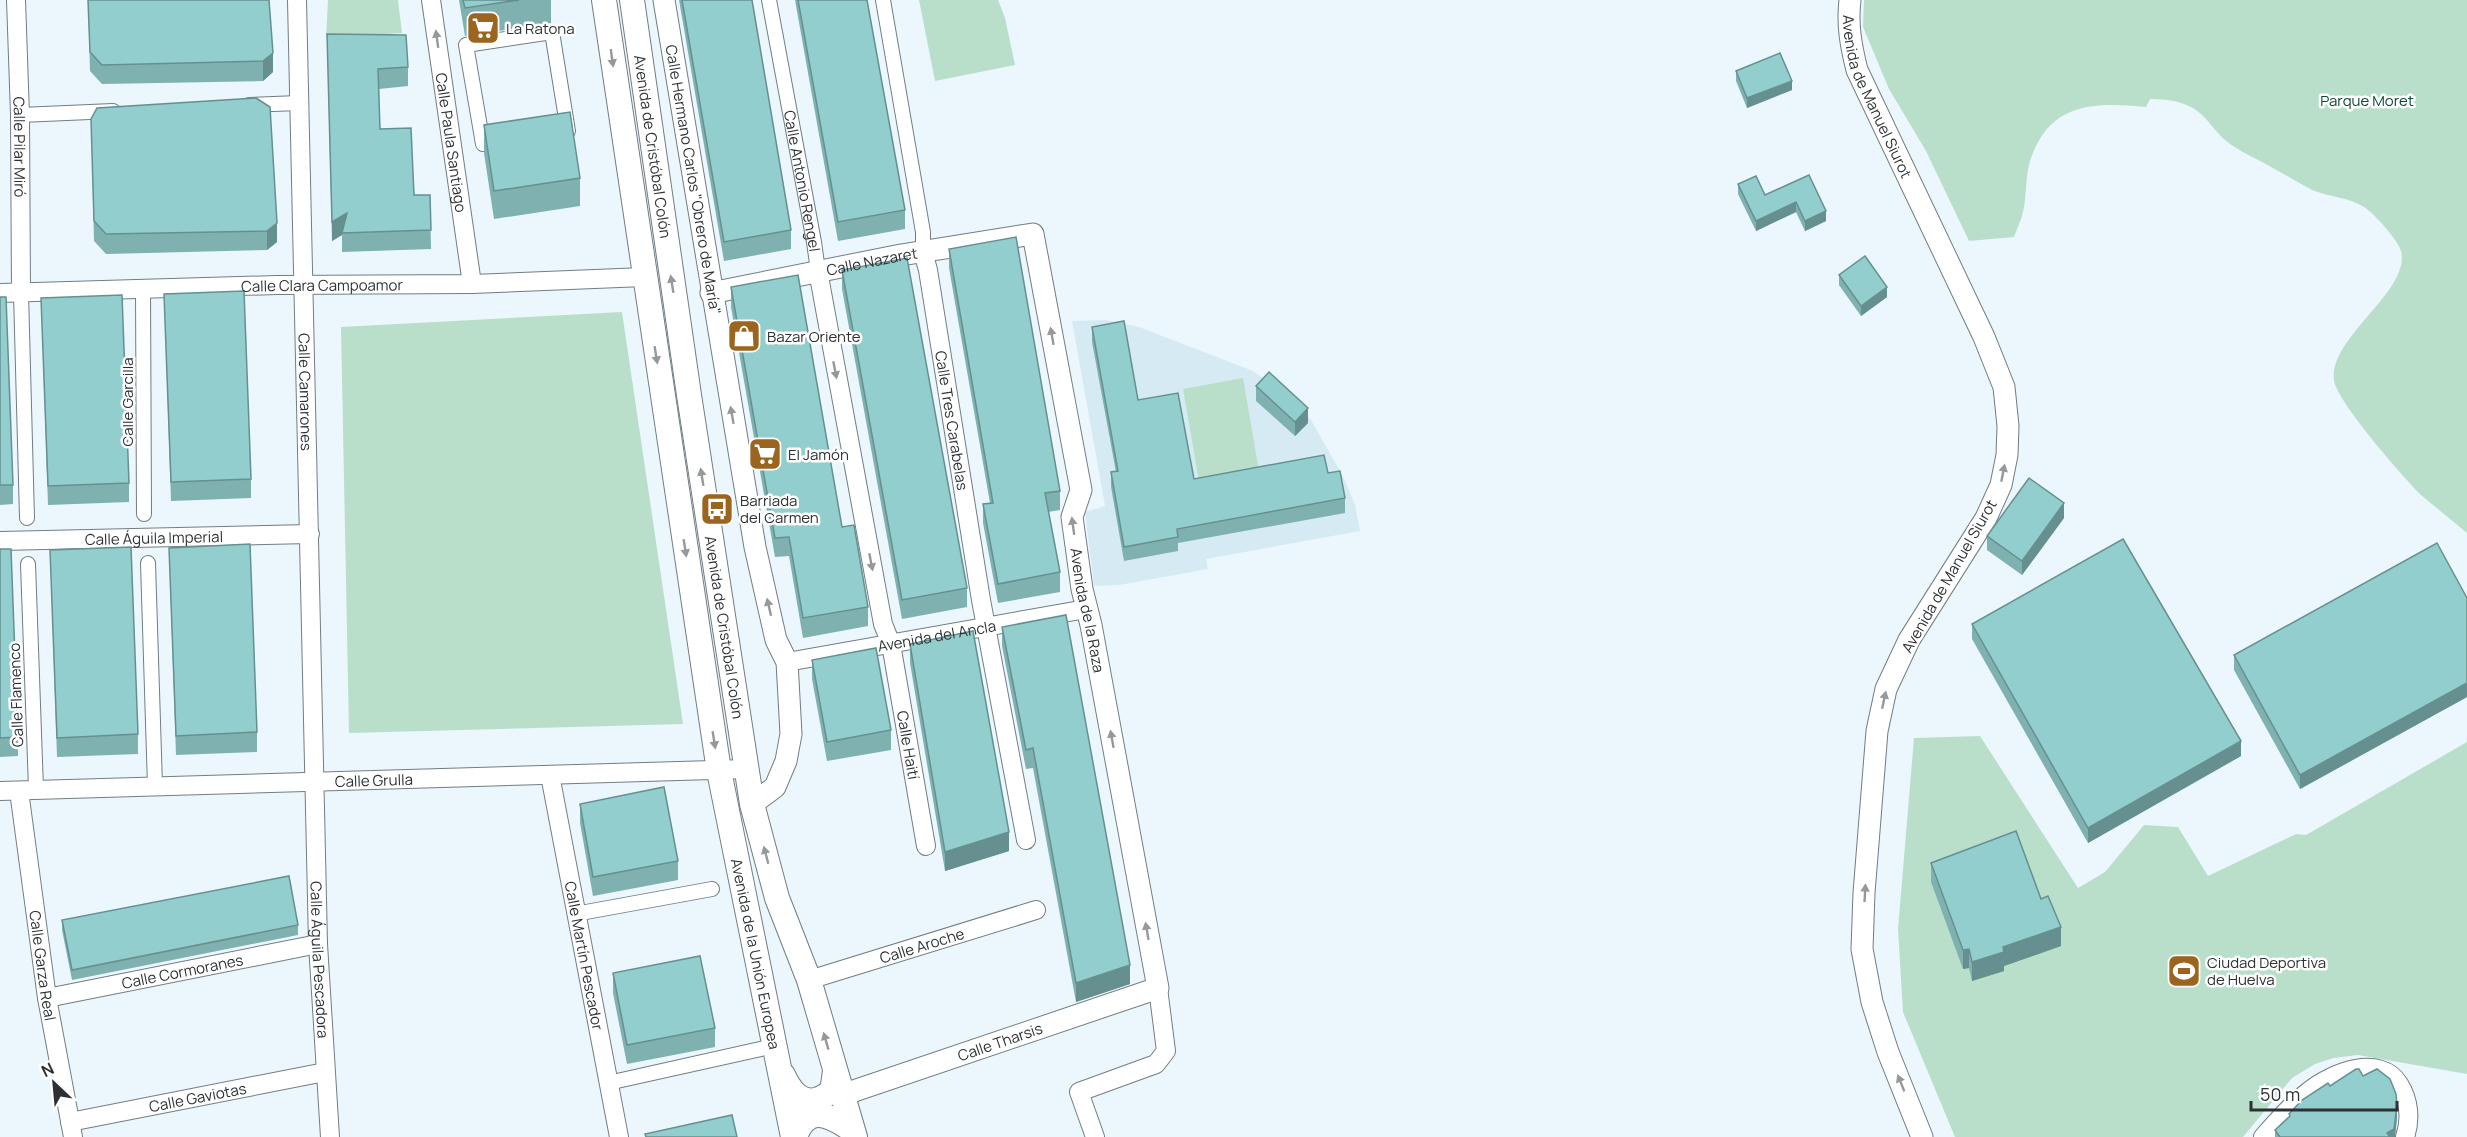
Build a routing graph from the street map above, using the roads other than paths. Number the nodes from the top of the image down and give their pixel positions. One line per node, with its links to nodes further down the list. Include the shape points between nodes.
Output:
1 (16, 0): 13 (street, Calle Pilar Miró)
2 (297, 0): 10 (street, Calle Camarones)
3 (431, 0): 20 (street, Calle Paula Santiago, one-way to 3)
4 (604, 0): 18 (main road, Avenida de Cristóbal Colón, one-way to 18)
5 (632, 0): 35 (main road, Avenida de Cristóbal Colón, one-way to 5)
6 (664, 0): 24 (street, Calle Hermano Carlos "Obrero de María")
7 (769, 0): 17 (street, Calle Antonio Rengel)
8 (883, 0): 16 (street, Calle Tres Carabelas, via 923,232)
9 (1850, 0): 63 (street, Avenida de Manuel Siurot, one-way to 9, via 1872,1002 1862,949 1877,731 1886,689 1909,640 1986,518 2001,485 2008,426 2004,387 1984,337 1857,70 1850,40)
10 (299, 103): 11 (street); 19 (street, Calle Camarones)
11 (232, 106)
12 (125, 110): 13 (street)
13 (20, 115): 23 (street, Calle Pilar Miró)
14 (483, 144): 14 (street, via 466,45 552,32 568,131)
15 (1033, 234): 16 (street, Calle Nazaret); 31 (street, Avenida de la Raza, one-way to 15, via 1072,517 1081,490)
16 (923, 252): 17 (street, Calle Nazaret); 32 (street, Calle Tres Carabelas)
17 (818, 271): 24 (street, Calle Nazaret); 33 (street, Calle Antonio Rengel, one-way to 33, via 881,612)
18 (644, 277): 20 (street, Calle Clara Campoamor); 36 (main road, Avenida de Cristóbal Colón, one-way to 36)
19 (304, 284): 20 (street, Calle Clara Campoamor); 21 (street, Calle Clara Campoamor); 27 (street, Calle Camarones)
20 (472, 284)
21 (143, 289): 23 (street, Calle Clara Campoamor); 25 (street, Calle Garcilla)
22 (0, 293): 23 (street, Calle Clara Campoamor)
23 (21, 293): 26 (street)
24 (711, 293): 34 (street, Calle Hermano Carlos "Obrero de María", one-way to 24, via 776,640 755,547)
25 (144, 514)
26 (27, 519)
27 (310, 534): 28 (street, Calle Águila Imperial); 38 (street, Calle Camarones)
28 (0, 541)
29 (148, 563): 39 (street)
30 (28, 564): 40 (street, Calle Flamenco)
31 (1086, 609): 32 (street, Avenida del Ancla); 50 (street, Avenida de la Raza, one-way to 31)
32 (986, 627): 33 (street, Avenida del Ancla); 43 (street, Calle Tres Carabelas)
33 (891, 644): 34 (street, Avenida del Ancla); 44 (street, Calle Haití)
34 (787, 662): 42 (street, Calle Hermano Carlos "Obrero de María", via 791,734 786,761 775,787)
35 (747, 769): 36 (street, Calle Grulla); 42 (main road, Avenida de Cristóbal Colón)
36 (719, 771): 37 (street, Calle Grulla); 52 (main road, Avenida de la Unión Europea)
37 (550, 775): 38 (street, Calle Grulla); 47 (street, Calle Martín Pescador)
38 (316, 782): 39 (street, Calle Grulla); 48 (street, Calle Águila Pescadora)
39 (155, 786): 40 (street, Calle Grulla)
40 (27, 790): 41 (street, Calle Grulla); 51 (street, Calle Garza Real)
41 (0, 791)
42 (753, 804): 49 (main road, Avenida de Cristóbal Colón, one-way to 42, via 777,897)
43 (1026, 840)
44 (926, 846)
45 (712, 889): 47 (street)
46 (1036, 910): 49 (street, Calle Aroche)
47 (575, 914): 55 (street, Calle Martín Pescador)
48 (318, 944): 51 (street, Calle Cormoranes); 54 (street, Calle Águila Pescadora)
49 (809, 980): 53 (main road, Avenida de Cristóbal Colón, one-way to 49)
50 (1158, 988): 56 (street, Calle Tharsis); 62 (street, via 1166,1051 1156,1064 1079,1092)
51 (47, 998): 57 (street, Calle Garza Real)
52 (776, 1055): 53 (main road, via 789,1089 801,1099 823,1098 831,1090); 55 (street); 61 (main road, Avenida de la Unión Europea)
53 (835, 1071): 56 (main road, Avenida de Cristóbal Colón)
54 (325, 1072): 57 (street, Calle Gaviotas); 59 (street, Calle Águila Pescadora)
55 (608, 1083): 60 (street, Calle Martín Pescador)
56 (842, 1095): 58 (main road, Avenida de Cristóbal Colón)
57 (72, 1129)
58 (854, 1134): 61 (main road, via 837,1119 814,1115 804,1121)
59 (330, 1137)
60 (619, 1137)
61 (794, 1137)
62 (1094, 1137)
63 (1922, 1137)
64 (2263, 1137): 65 (street, via 2310,1090 2337,1075 2365,1068 2382,1069 2394,1076 2407,1096)
65 (2405, 1137)

